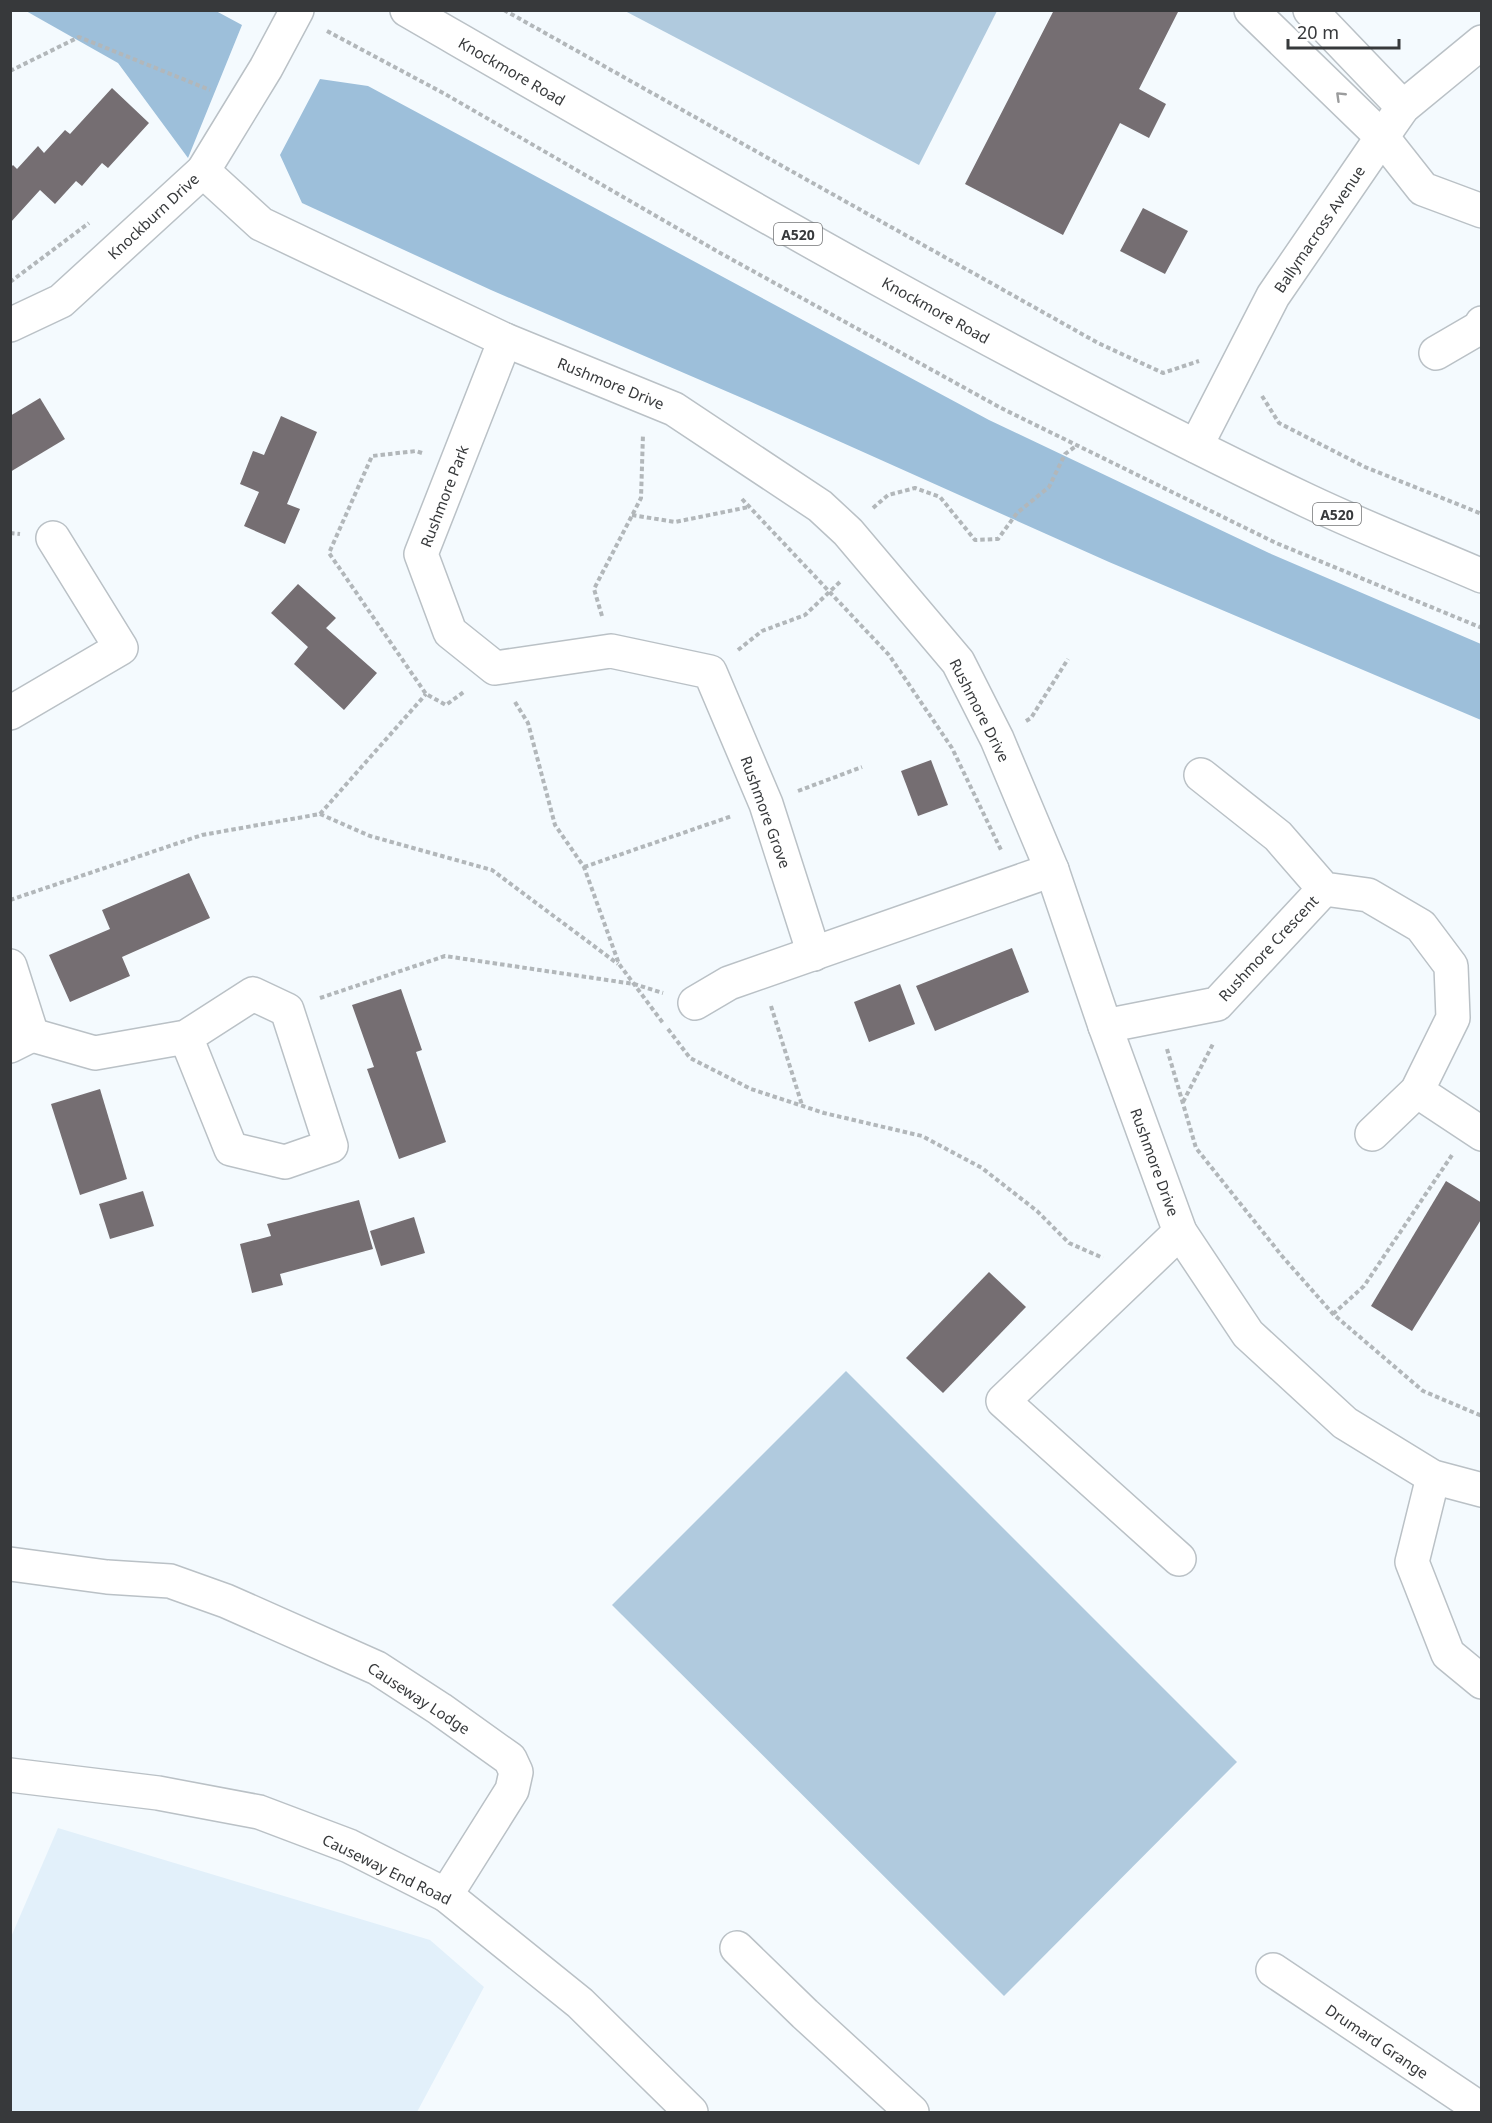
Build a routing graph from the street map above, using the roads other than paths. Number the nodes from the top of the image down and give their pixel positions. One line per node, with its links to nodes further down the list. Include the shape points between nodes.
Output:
1 (407, 10): 14 (street, Knockmore Road / A520, via 793,231 1047,370)
2 (1251, 10): 7 (street, one-way to 2)
3 (1310, 10): 6 (street)
4 (296, 12): 8 (street, Knockburn Drive)
5 (1482, 42): 6 (street, Ballymacross Avenue)
6 (1403, 107): 7 (street, Ballymacross Avenue)
7 (1382, 137): 9 (street, via 1423,189); 14 (street, Ballymacross Avenue, via 1273,296)
8 (203, 171): 11 (street, Knockburn Drive, via 61,301); 12 (street, Rushmore Drive, via 261,225)
9 (1482, 211)
10 (1482, 323): 13 (street)
11 (10, 326)
12 (505, 340): 17 (street, Rushmore Park, via 421,554 450,632 495,668 611,651); 20 (street, Rushmore Drive, via 674,410 820,506 858,544 958,662 997,739)
13 (1436, 353)
14 (1196, 446): 16 (street, Knockmore Road / A520, via 1307,501)
15 (53, 538): 18 (street, via 121,648)
16 (1482, 576)
17 (710, 672): 22 (street, Rushmore Grove, via 766,804)
18 (10, 713)
19 (1201, 775): 21 (street, Rushmore Crescent, via 1278,836)
20 (1052, 870): 22 (street); 25 (street, Rushmore Drive)
21 (1324, 889): 25 (street, Rushmore Crescent, via 1217,1004); 28 (street, Rushmore Crescent, via 1368,895 1421,926 1451,966 1453,1018)
22 (814, 954): 24 (street, via 729,983)
23 (10, 966): 27 (street)
24 (695, 1003)
25 (1105, 1026): 31 (street, Rushmore Drive)
26 (186, 1037): 26 (street, via 253,994 287,1010 331,1146 285,1162 231,1149); 27 (street, via 95,1053)
27 (21, 1040)
28 (1417, 1091): 29 (street); 30 (street, Rushmore Crescent)
29 (1476, 1130)
30 (1372, 1134)
31 (1180, 1232): 32 (street, Rushmore Drive, via 1248,1334 1345,1423); 34 (street, via 1003,1401)
32 (1433, 1477): 33 (street, Rushmore Drive); 36 (street, via 1412,1562 1448,1654)
33 (1482, 1490)
34 (1179, 1559)
35 (10, 1564): 38 (street, Causeway Lodge, via 170,1581 226,1600 366,1663 510,1759 516,1772 512,1790)
36 (1482, 1682)
37 (10, 1776): 38 (street, Causeway End Road, via 158,1793 259,1812 349,1846)
38 (446, 1895): 43 (street, Causeway End Road, via 580,2002)
39 (737, 1948): 41 (street)
40 (1273, 1970): 42 (street, Drumard Grange)
41 (899, 2108)
42 (1482, 2110)
43 (691, 2112)

